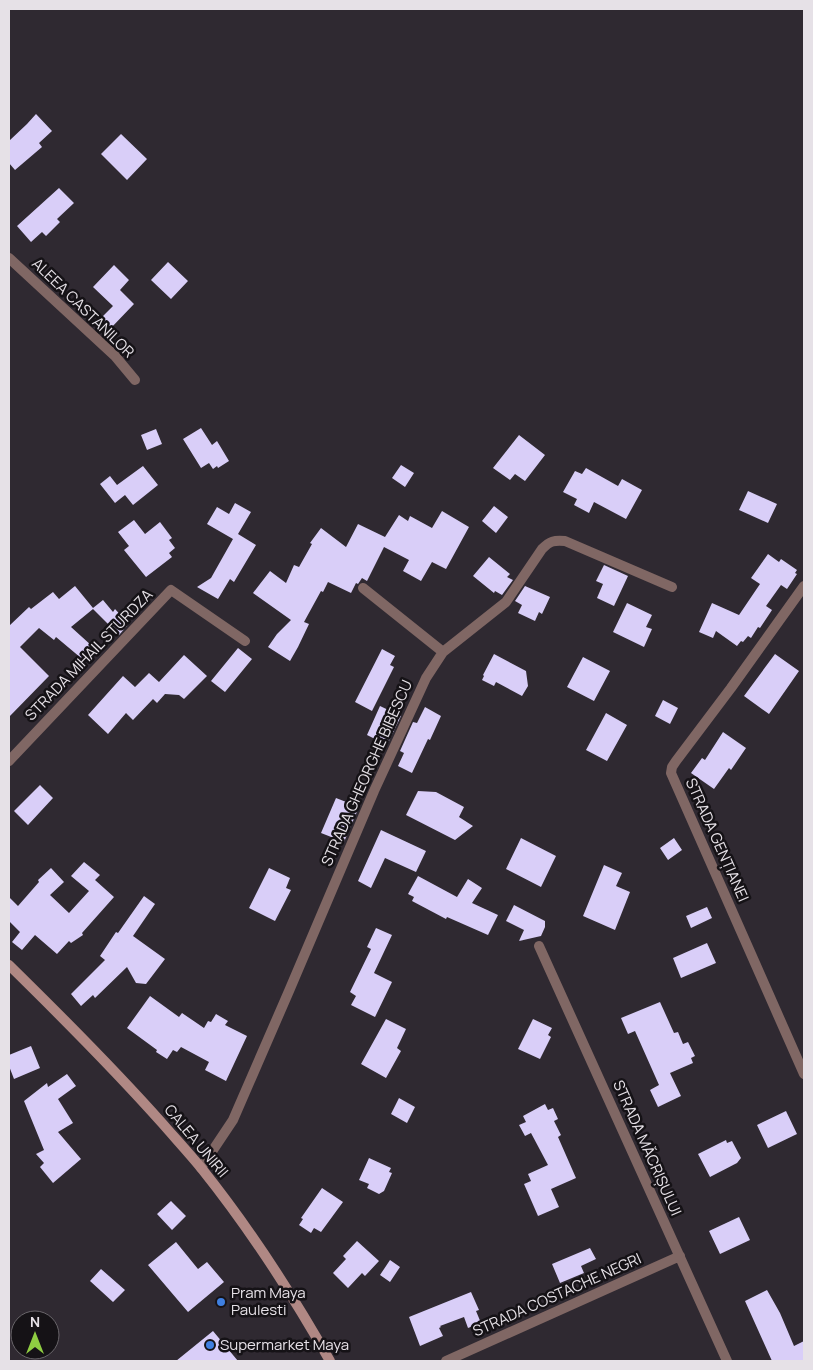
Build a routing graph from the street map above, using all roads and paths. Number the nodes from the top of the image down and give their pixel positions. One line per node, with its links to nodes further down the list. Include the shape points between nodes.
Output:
1 (9, 258): 2 (street, ALEEA CASTANILOR, via 115,356)
2 (135, 380)
3 (672, 586): 7 (street, STRADA GHEORGHE BIBESCU, via 565,541 549,542 506,602)
4 (804, 586): 11 (street, STRADA GENȚIANEI, via 676,761 671,773)
5 (363, 588): 7 (street)
6 (245, 641): 8 (street, STRADA MIHAIL STURDZA, via 171,590)
7 (443, 652): 12 (street, STRADA GHEORGHE BIBESCU, via 426,678 389,757 232,1120)
8 (9, 761)
9 (539, 946): 13 (street, STRADA MĂCRIȘULUI)
10 (9, 964): 12 (main road, CALEA UNIRII, via 99,1055)
11 (804, 1074)
12 (201, 1168): 14 (main road, CALEA UNIRII, via 284,1283)
13 (680, 1256): 15 (street, STRADA COSTACHE NEGRI); 16 (street, STRADA MĂCRIȘULUI)
14 (330, 1361)
15 (446, 1361)
16 (728, 1361)

